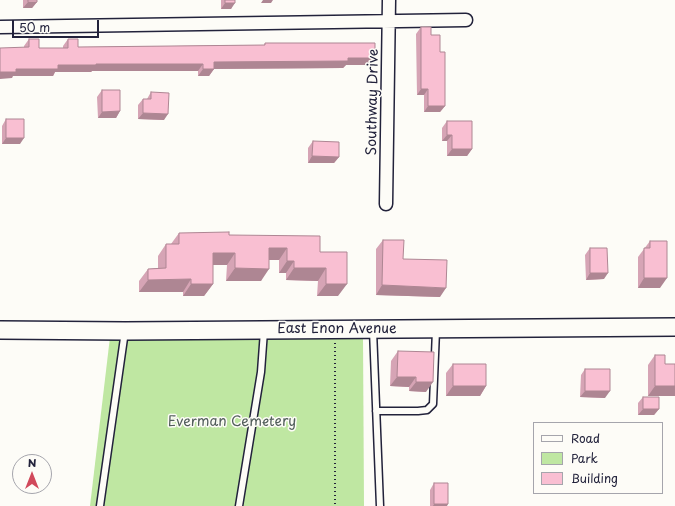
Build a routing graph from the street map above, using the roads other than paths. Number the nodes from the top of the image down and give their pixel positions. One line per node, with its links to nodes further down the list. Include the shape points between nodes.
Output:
1 (389, 0): 3 (street, Southway Drive)
2 (466, 20): 3 (street)
3 (389, 22): 4 (street); 5 (street, Southway Drive)
4 (0, 27)
5 (386, 204)
6 (675, 327): 9 (street, East Enon Avenue)
7 (264, 329): 8 (street, East Enon Avenue); 11 (street, East Enon Avenue); 14 (lane, via 261,372)
8 (373, 329): 9 (street, East Enon Avenue); 12 (lane)
9 (436, 329): 12 (lane, via 434,404 427,410 418,411)
10 (0, 330): 11 (street, East Enon Avenue)
11 (125, 331): 13 (lane)
12 (376, 410): 15 (lane)
13 (100, 506)
14 (239, 506)
15 (380, 506)

